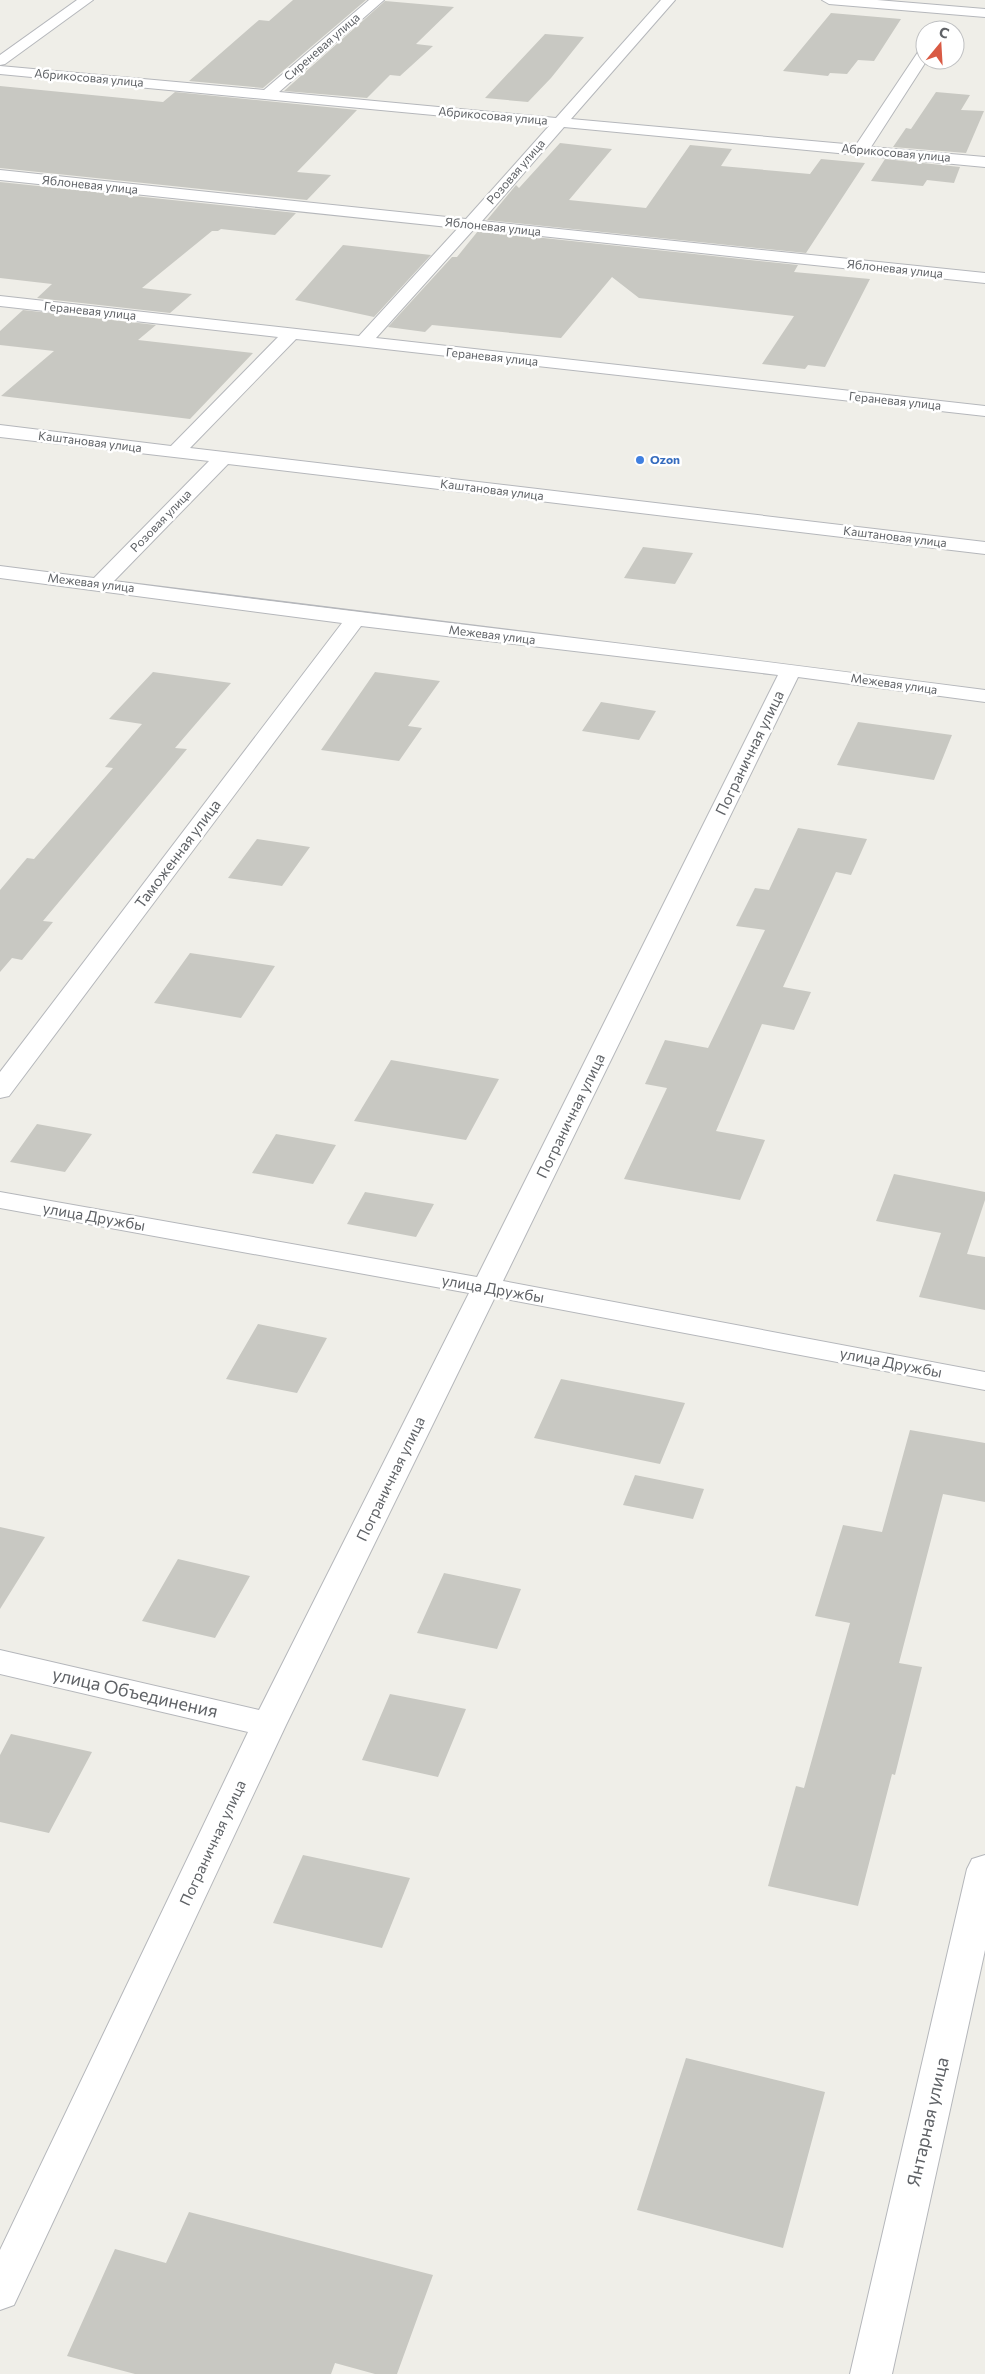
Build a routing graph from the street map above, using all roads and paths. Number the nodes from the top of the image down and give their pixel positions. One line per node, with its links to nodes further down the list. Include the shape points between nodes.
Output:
1 (86, 0): 8 (street)
2 (377, 0): 11 (street, Сиреневая улица)
3 (668, 0): 12 (street, Розовая улица)
4 (829, 0): 5 (street)
5 (955, 5): 6 (street); 7 (street)
6 (985, 13)
7 (946, 20)
8 (0, 61)
9 (915, 68): 13 (street)
10 (0, 70): 11 (street, Абрикосовая улица)
11 (266, 95): 12 (street, Абрикосовая улица)
12 (559, 122): 13 (street, Абрикосовая улица); 16 (street, Розовая улица)
13 (862, 150): 14 (street, Абрикосовая улица)
14 (985, 162)
15 (0, 175): 16 (street, Яблоневая улица)
16 (470, 224): 17 (street, Яблоневая улица); 20 (street, Розовая улица)
17 (985, 278)
18 (0, 301): 19 (street, Гераневая улица)
19 (291, 334): 20 (street, Гераневая улица); 23 (street)
20 (363, 342): 21 (street, Гераневая улица)
21 (985, 411)
22 (0, 431): 23 (street, Каштановая улица)
23 (175, 452): 24 (street, Каштановая улица)
24 (223, 458): 25 (street, Каштановая улица); 27 (street, Розовая улица)
25 (985, 548)
26 (0, 572): 27 (street, Межевая улица)
27 (100, 584): 28 (street, Межевая улица)
28 (356, 619): 29 (street, Межевая улица); 31 (street, Таможенная улица)
29 (791, 670): 30 (street, Межевая улица); 33 (street, Пограничная улица)
30 (985, 696)
31 (0, 1090)
32 (0, 1200): 33 (street, улица Дружбы)
33 (486, 1287): 34 (street, улица Дружбы); 36 (street, Пограничная улица)
34 (985, 1381)
35 (0, 1662): 36 (street, улица Объединения)
36 (269, 1724): 38 (street, Пограничная улица)
37 (985, 1869): 39 (street, Янтарная улица)
38 (0, 2292)
39 (870, 2374)

